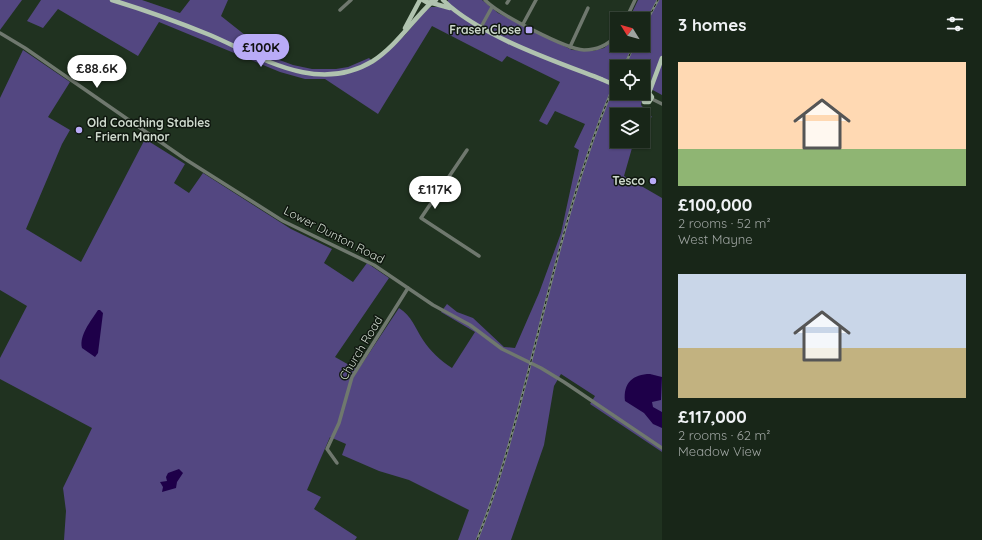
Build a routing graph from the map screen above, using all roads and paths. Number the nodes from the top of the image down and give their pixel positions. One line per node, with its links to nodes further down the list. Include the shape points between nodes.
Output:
1 (112, 0): 17 (main road, via 180,23 280,67 308,74 331,75 358,68 383,54)
2 (351, 0): 12 (street)
3 (422, 0): 8 (main road); 17 (main road)
4 (443, 0): 10 (main road)
5 (485, 0): 9 (street)
6 (536, 0): 14 (street)
7 (634, 0): 13 (street)
8 (433, 2): 10 (main road); 17 (main road)
9 (492, 6): 14 (street); 15 (street)
10 (451, 8): 15 (main road)
11 (588, 8): 19 (street)
12 (340, 10)
13 (629, 12)
14 (523, 24): 19 (street)
15 (481, 27): 21 (main road, bridge, via 542,56)
16 (0, 33): 29 (street, Lower Dunton Road, via 185,159 283,221 374,265)
17 (402, 35)
18 (610, 40): 19 (street, via 595,49)
19 (570, 47)
20 (662, 58): 22 (main road)
21 (610, 83)
22 (650, 90)
23 (650, 95): 24 (main road)
24 (652, 99): 25 (main road, via 646,103); 26 (street)
25 (643, 100)
26 (662, 104)
27 (467, 150): 28 (street, via 421,218)
28 (479, 256)
29 (408, 288): 30 (street, Lower Dunton Road, via 439,309 470,325 505,352 558,378); 31 (street, Church Road, via 352,377 339,423 327,449)
30 (662, 448)
31 (337, 463)

